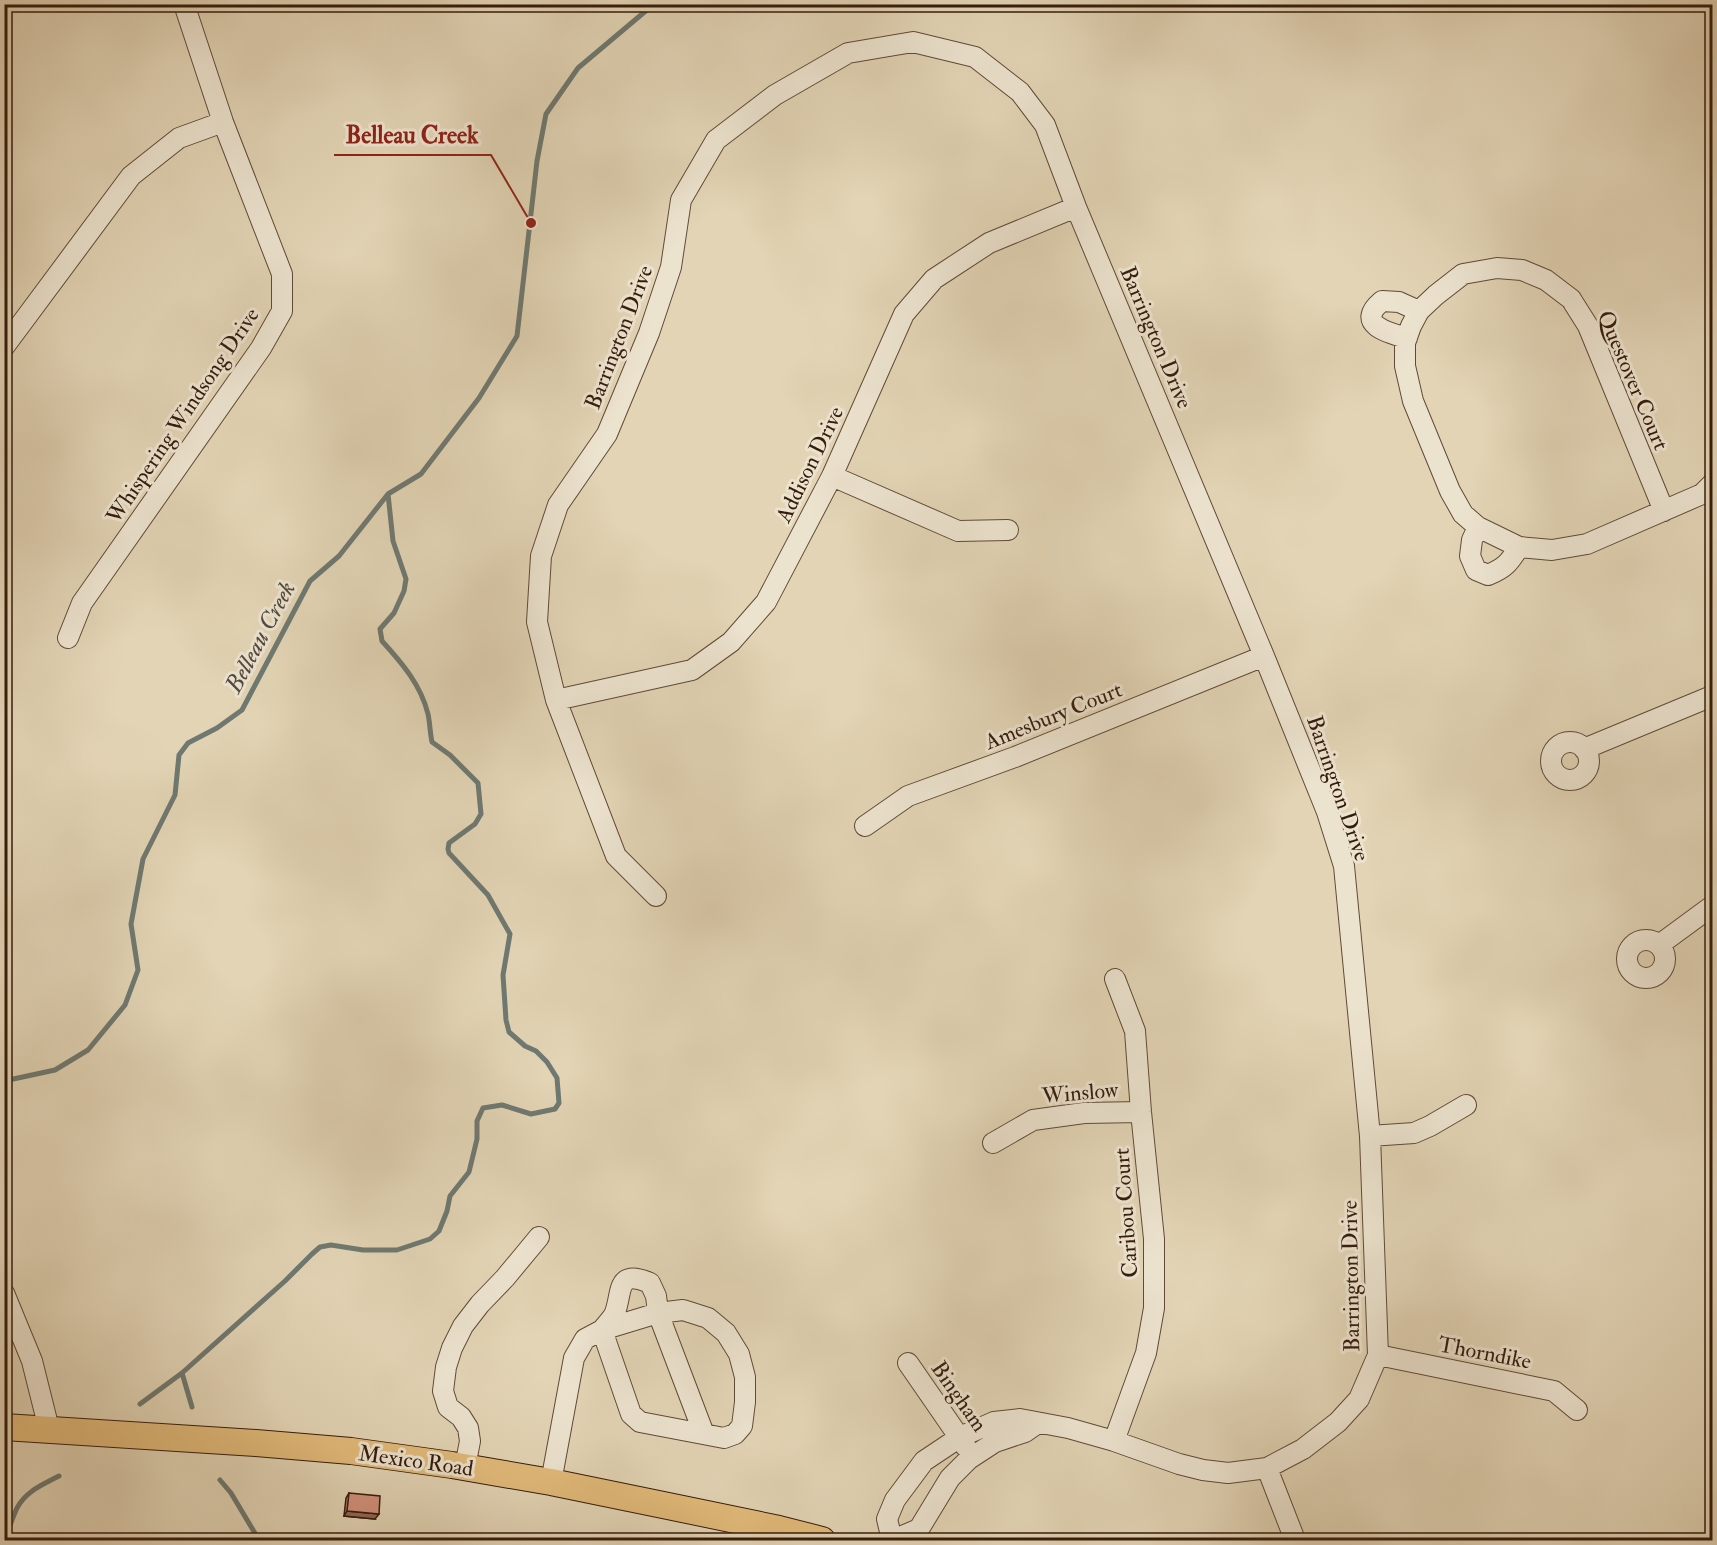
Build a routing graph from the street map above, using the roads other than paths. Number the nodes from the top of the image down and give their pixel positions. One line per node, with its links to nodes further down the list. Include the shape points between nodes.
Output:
1 (184, 4): 2 (street, Whispering Windsong Drive)
2 (223, 122): 6 (street, via 179,138 131,176); 13 (street, Whispering Windsong Drive, via 282,274 282,311 261,348 82,603)
3 (1077, 207): 7 (street, Addison Drive, via 988,243 934,279 904,315); 14 (street, Barrington Drive); 16 (street, Barrington Drive, via 1045,125 1020,92 975,57 913,42 848,53 775,95 716,140 681,200 671,267 650,333 616,414 607,434 558,505 541,556 537,622)
4 (1419, 311): 5 (street); 5 (street, via 1399,302 1382,301 1373,311 1373,322 1380,330); 9 (street, Questover Court, via 1463,274 1497,268 1522,270 1546,280 1571,299 1588,326)
5 (1407, 338): 10 (street, via 1404,366 1413,401 1450,490 1463,514)
6 (4, 346)
7 (832, 476): 11 (street, via 958,531); 16 (street, Addison Drive, via 766,602 730,642 692,670)
8 (1713, 484): 9 (street, via 1702,494)
9 (1664, 511): 12 (street, via 1587,544 1552,550)
10 (1478, 526): 12 (street); 12 (street, via 1470,556 1476,570 1488,575 1500,570)
11 (1008, 530)
12 (1519, 547)
13 (68, 638)
14 (1264, 656): 18 (street, Amesbury Court, via 908,796); 25 (street, Barrington Drive, via 1344,866)
15 (1713, 696): 17 (street)
16 (556, 700): 19 (street, Barrington Drive, via 616,856)
17 (1584, 749)
18 (865, 826)
19 (656, 896)
20 (1713, 906): 21 (street)
21 (1659, 945)
22 (1115, 980): 24 (street, Caribou Court, via 1135,1031)
23 (1466, 1105): 25 (street, via 1414,1132)
24 (1141, 1112): 26 (street, Winslow, via 1084,1113 1033,1120); 39 (street, Caribou Court, via 1154,1239 1155,1308 1146,1353)
25 (1371, 1136): 31 (street, Barrington Drive)
26 (993, 1143)
27 (538, 1237): 41 (street, via 480,1304 452,1348 443,1391 448,1407 468,1428)
28 (4, 1293): 36 (street, via 32,1361)
29 (658, 1313): 30 (street); 30 (street, via 650,1283 639,1278 628,1280 620,1288 614,1314); 37 (street); 37 (street, via 683,1310 708,1318 726,1333 738,1354 745,1377 742,1426 724,1438)
30 (602, 1330): 37 (street, via 631,1414 640,1422); 43 (street, via 585,1339 574,1358)
31 (1378, 1355): 33 (street, Thorndike, via 1554,1390); 42 (street, Barrington Drive, via 1359,1399 1338,1422 1303,1449)
32 (908, 1363): 38 (street, Bingham)
33 (1576, 1410)
34 (1038, 1423): 38 (street, Barrington Drive, via 1020,1419 994,1422); 39 (street, Barrington Drive); 40 (street, Barrington Drive)
35 (4, 1427): 36 (main road, Mexico Road)
36 (49, 1429): 41 (main road, Mexico Road, via 351,1451)
37 (704, 1434)
38 (960, 1437): 40 (street, Bingham); 45 (street, Barrington Drive, via 924,1461 895,1500 887,1519)
39 (1114, 1441): 42 (street, Barrington Drive, via 1203,1470 1228,1473)
40 (972, 1457): 45 (street, Barrington Drive, via 950,1478 919,1529)
41 (465, 1467): 43 (main road, Mexico Road)
42 (1267, 1468): 46 (street)
43 (551, 1482): 44 (main road, Mexico Road)
44 (822, 1540)
45 (892, 1540)
46 (1294, 1540)

